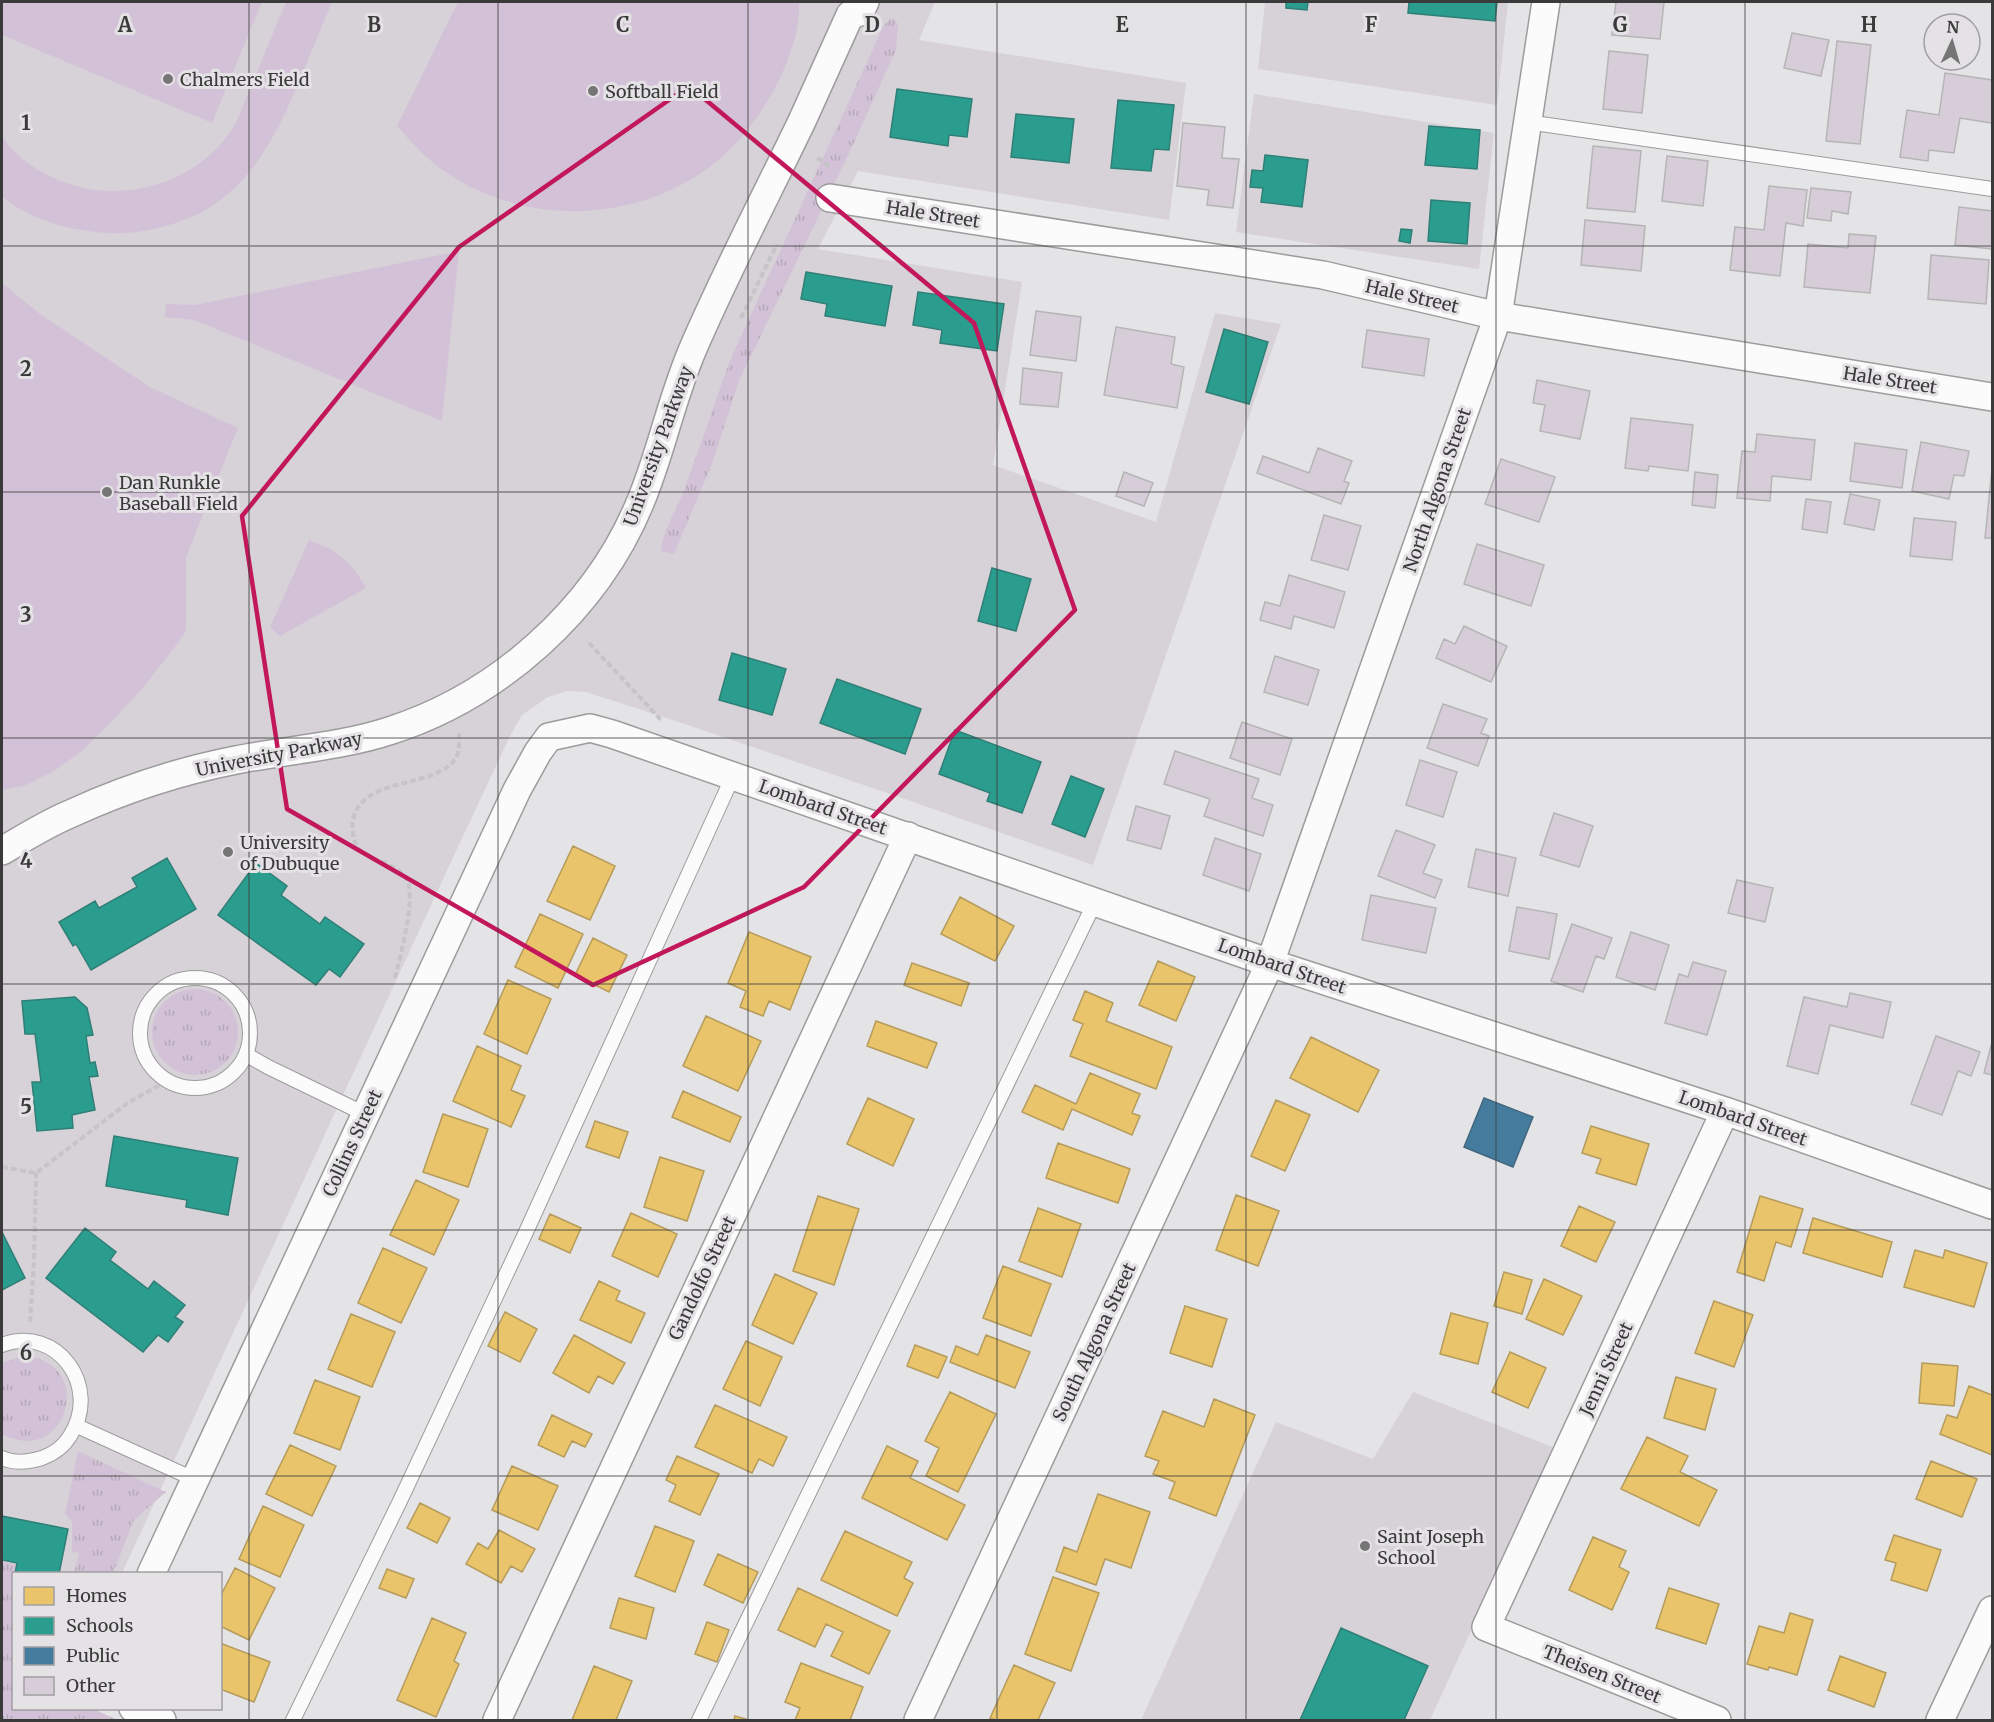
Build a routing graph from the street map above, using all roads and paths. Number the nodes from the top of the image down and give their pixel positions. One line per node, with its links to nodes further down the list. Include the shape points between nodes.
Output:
1 (1546, 2): 3 (street, North Algona Street)
2 (854, 6): 19 (street, University Parkway, via 693,348 657,458 626,534 591,587 545,639 495,680 436,712 389,731 236,760 154,782 70,813)
3 (1527, 122): 6 (lane); 9 (street, North Algona Street)
4 (817, 158): 5 (path)
5 (813, 168)
6 (1992, 189)
7 (830, 198): 9 (street, Hale Street, via 1323,275)
8 (778, 241): 10 (path)
9 (1498, 316): 11 (street, Hale Street); 21 (street, North Algona Street)
10 (739, 322)
11 (1992, 397)
12 (587, 640): 16 (path, via 663,720)
13 (468, 728): 15 (path)
14 (572, 731): 16 (street, Lombard Street, via 590,728); 25 (street, Collins Street, via 549,737 517,790)
15 (451, 736)
16 (655, 748): 17 (street, Lombard Street)
17 (733, 776): 18 (street, Lombard Street); 39 (lane, via 526,1232)
18 (908, 836): 20 (street, Lombard Street); 40 (street, Gandolfo Street)
19 (2, 851)
20 (1095, 902): 21 (street, Lombard Street); 41 (lane)
21 (1270, 963): 24 (street, Lombard Street); 42 (street, South Algona Street)
22 (247, 1055): 23 (lane, via 232,1075 218,1084 200,1088); 23 (lane, via 250,1025 245,1008 233,993 200,978 182,980 165,987 142,1016 143,1053); 25 (lane)
23 (167, 1081): 27 (path, via 129,1102)
24 (1725, 1111): 28 (street, Lombard Street); 36 (street, Jenni Street)
25 (365, 1114): 33 (street, Collins Street)
26 (2, 1167): 27 (path)
27 (36, 1173): 29 (path)
28 (1992, 1205)
29 (29, 1341): 30 (lane); 31 (lane, via 46,1346 74,1371 81,1389 82,1408)
30 (2, 1345)
31 (77, 1425): 32 (lane, via 66,1443 49,1456 29,1462); 33 (lane)
32 (2, 1458)
33 (196, 1480): 34 (street, Collins Street)
34 (152, 1572)
35 (1992, 1611): 44 (street)
36 (1486, 1627): 43 (street, Theisen Street)
37 (138, 1710): 38 (street)
38 (162, 1720)
39 (293, 1720)
40 (497, 1720)
41 (699, 1720)
42 (918, 1720)
43 (1717, 1720)
44 (1940, 1720)

